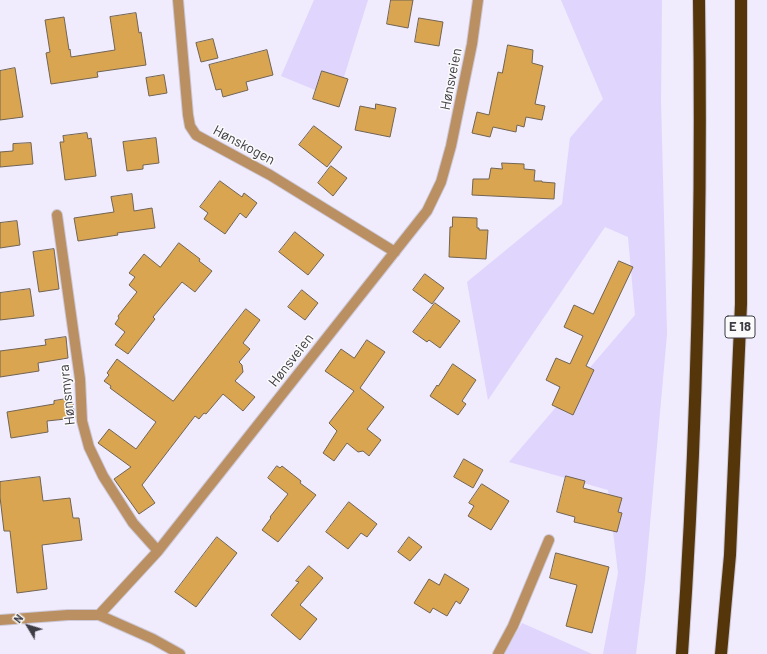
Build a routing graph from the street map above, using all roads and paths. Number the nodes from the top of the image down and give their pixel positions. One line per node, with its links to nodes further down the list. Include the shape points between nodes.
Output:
1 (178, 0): 6 (street, Hønskogen, via 188,115 190,126 196,135 270,175)
2 (478, 0): 6 (street, Hønsveien, via 452,146 441,182 427,211)
3 (699, 0): 13 (highway, via 698,307 689,551)
4 (741, 0): 14 (highway, E 18, via 741,304 730,555)
5 (57, 215): 8 (street, Hønsmyra, via 80,379 82,421 89,447 103,476 133,523)
6 (395, 252): 8 (street, Hønsveien)
7 (549, 540): 12 (street, via 513,626)
8 (158, 551): 9 (street, Hønsveien)
9 (100, 615): 10 (street); 11 (street)
10 (0, 620)
11 (180, 654)
12 (498, 654)
13 (682, 654)
14 (722, 654)

